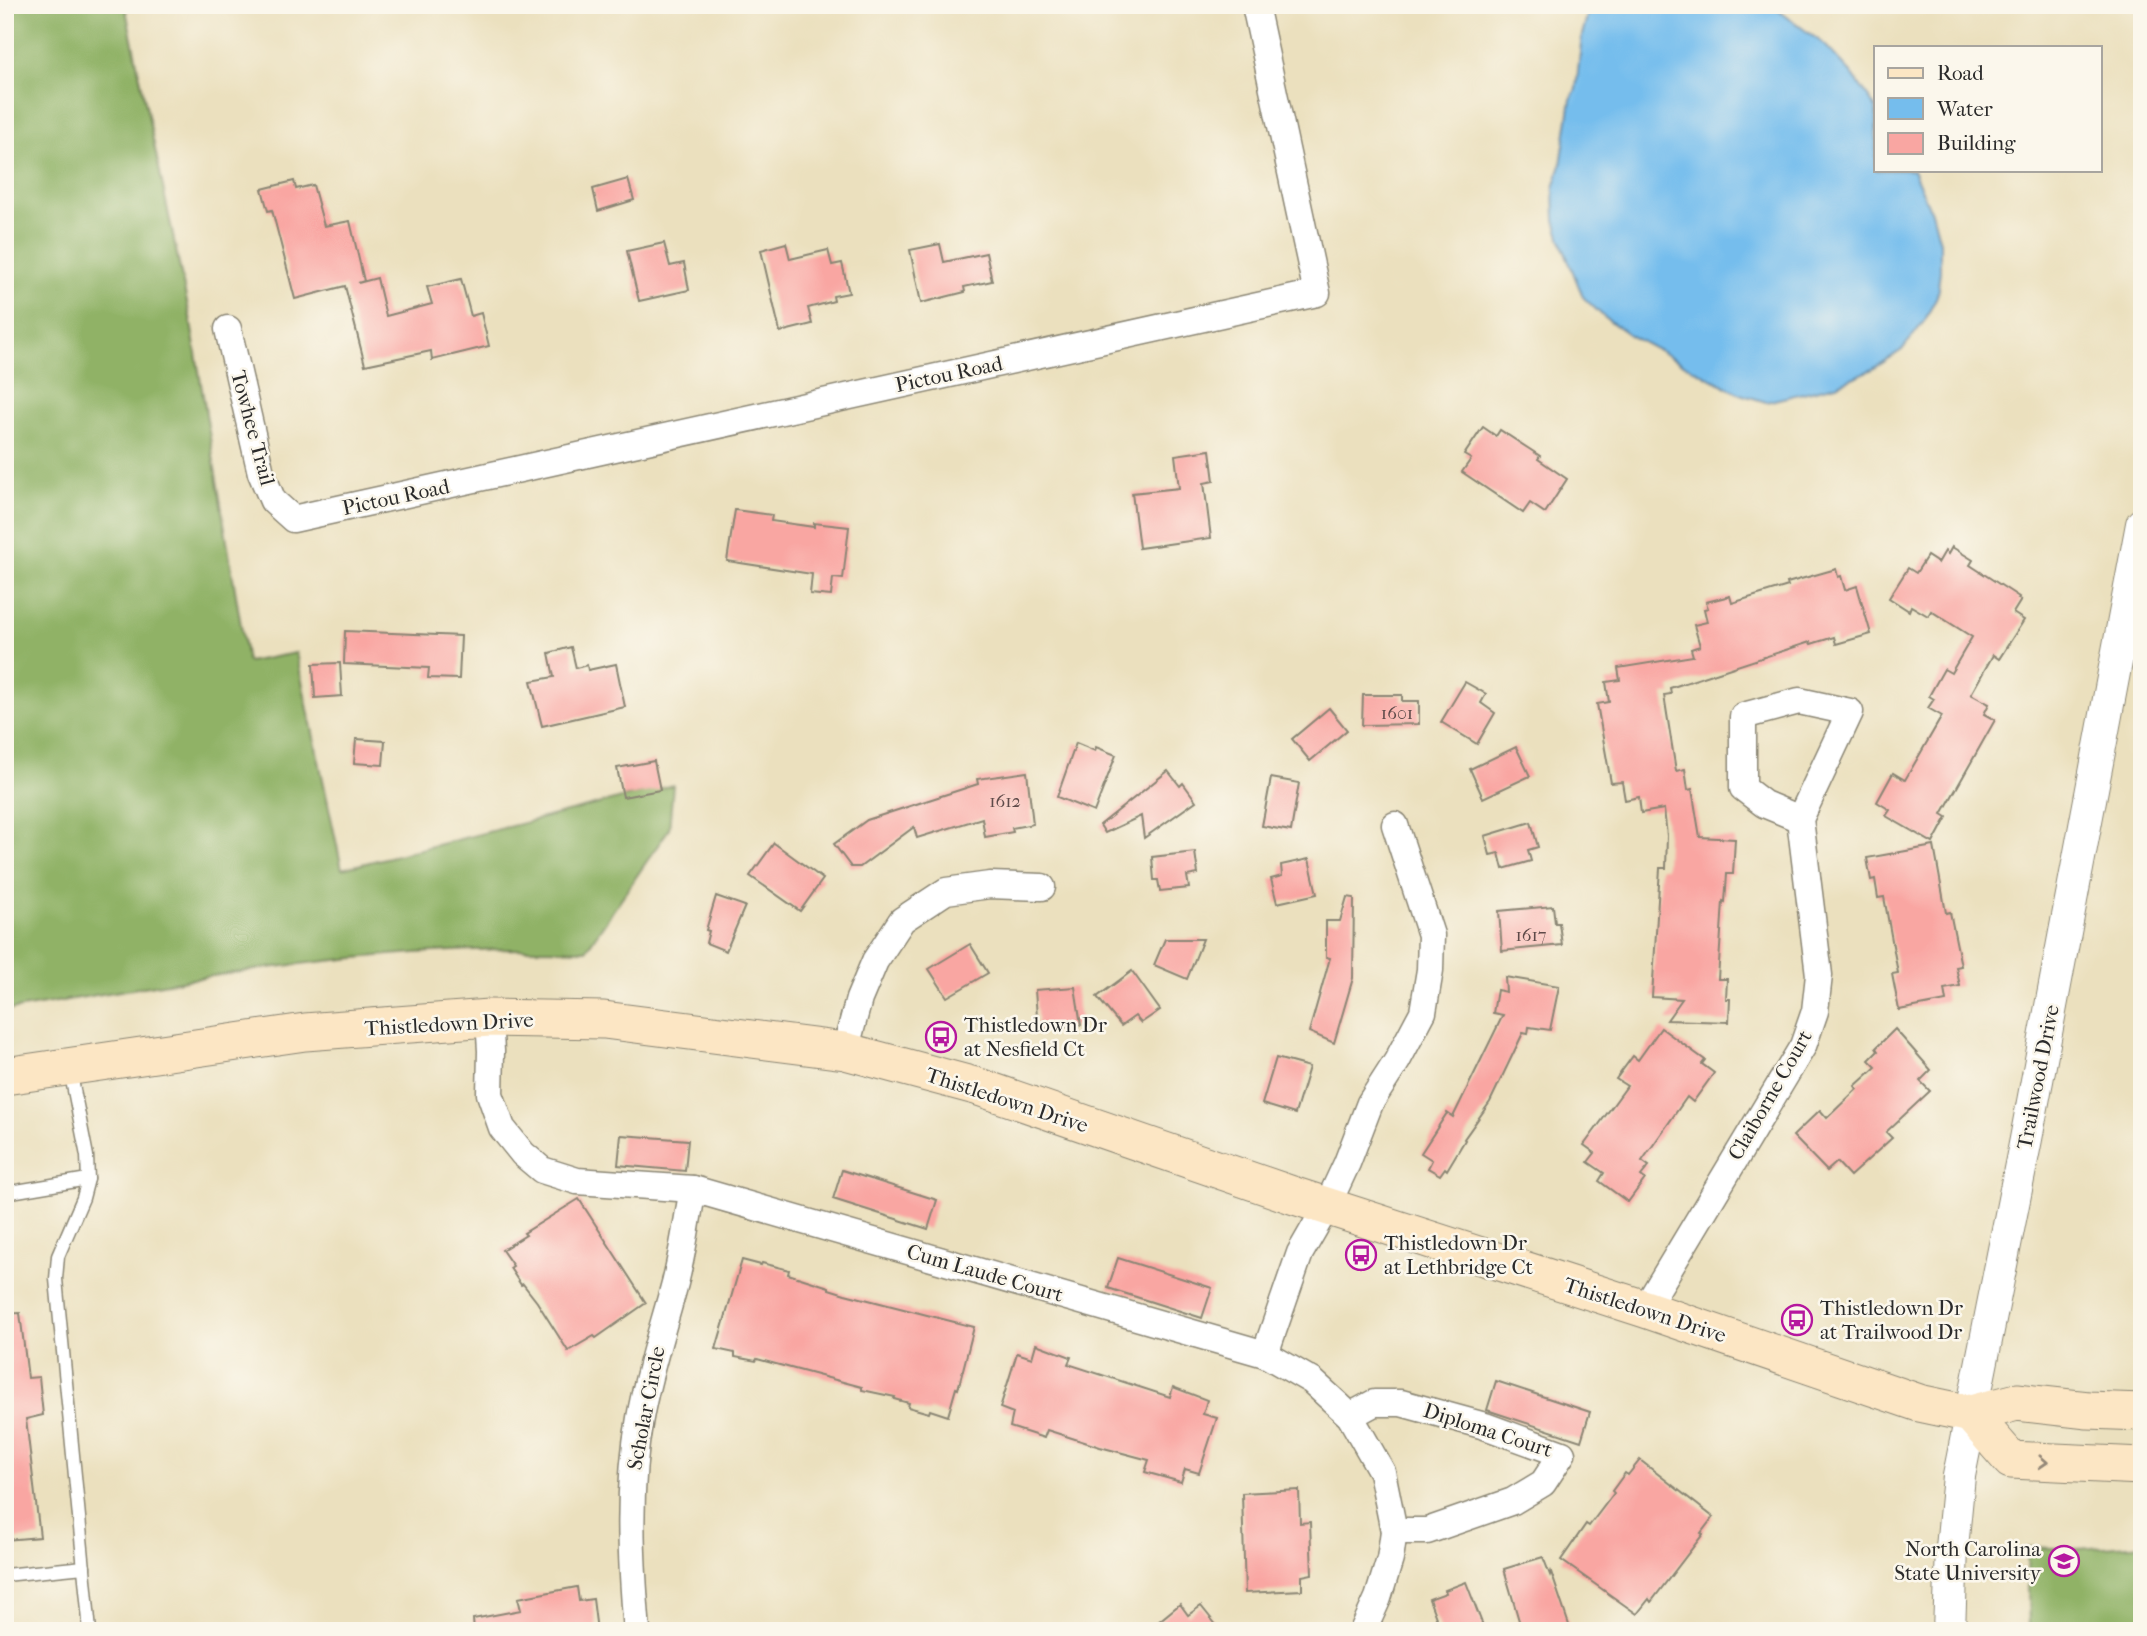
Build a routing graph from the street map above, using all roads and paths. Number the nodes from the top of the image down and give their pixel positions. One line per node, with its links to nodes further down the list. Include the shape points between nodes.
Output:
1 (1255, 5): 3 (street, Pictou Road, via 1317,293)
2 (228, 329): 3 (street, Towhee Trail, via 261,473 273,501)
3 (293, 519)
4 (2142, 524): 19 (street, Trailwood Drive)
5 (1800, 819): 5 (street, via 1850,712 1799,701 1743,716 1744,788 1764,804); 16 (street, Claiborne Court, via 1819,975 1815,1011 1803,1046)
6 (1395, 825): 15 (street, via 1431,936 1423,1012 1370,1103)
7 (1042, 887): 9 (street, via 990,885 946,891 902,920 875,961)
8 (489, 1018): 9 (main road, Thistledown Drive, via 604,1020); 10 (main road, Thistledown Drive, via 305,1032); 13 (street, Cum Laude Court, via 490,1094 502,1128 542,1170 577,1181)
9 (845, 1052): 15 (main road, Thistledown Drive, via 979,1087)
10 (69, 1066): 11 (main road, Thistledown Drive); 12 (lane)
11 (5, 1076)
12 (88, 1178): 14 (lane); 23 (lane, via 58,1256 56,1279)
13 (693, 1189): 17 (street, Cum Laude Court); 26 (street, Scholar Circle, via 676,1281 648,1378 634,1461 631,1502)
14 (5, 1193)
15 (1327, 1206): 16 (main road, Thistledown Drive); 17 (street, via 1300,1253)
16 (1645, 1309): 19 (main road, Thistledown Drive, via 1919,1403)
17 (1265, 1354): 20 (street, Cum Laude Court, via 1312,1381)
18 (2142, 1412): 19 (main road, via 2017,1402)
19 (1971, 1414): 21 (main road, one-way to 21, via 2011,1460); 28 (street, Trailwood Drive, via 1957,1490)
20 (1350, 1416): 22 (street, Cum Laude Court, via 1382,1472); 22 (street, Diploma Court, via 1374,1403 1401,1403 1562,1454 1543,1483 1513,1501 1427,1531)
21 (2142, 1466)
22 (1394, 1531): 27 (street, Cum Laude Court, via 1385,1581)
23 (84, 1567): 24 (lane); 25 (lane)
24 (5, 1575)
25 (90, 1631)
26 (637, 1631)
27 (1363, 1631)
28 (1949, 1631)

